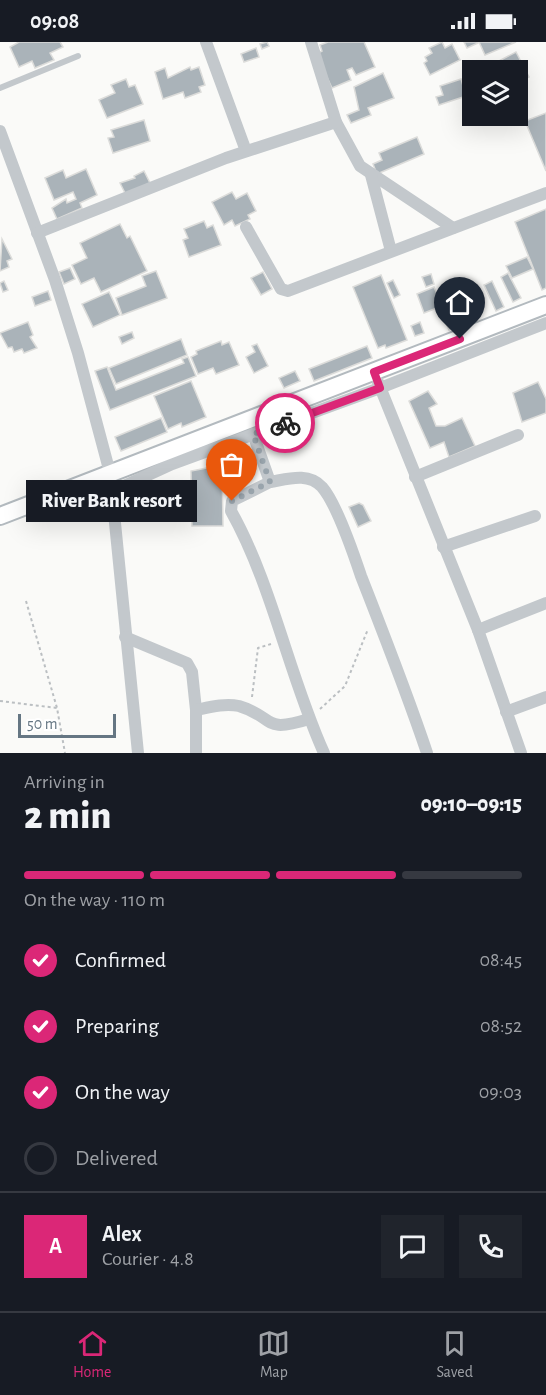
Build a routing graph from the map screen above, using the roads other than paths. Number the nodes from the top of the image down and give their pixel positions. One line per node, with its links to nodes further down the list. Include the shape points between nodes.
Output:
1 (206, 42): 7 (street)
2 (311, 42): 5 (street)
3 (78, 56): 4 (lane)
4 (0, 88)
5 (336, 122): 7 (street); 8 (street, via 354,158)
6 (0, 131): 12 (street)
7 (246, 151): 12 (street)
8 (370, 175): 11 (street); 13 (street)
9 (546, 193): 11 (street)
10 (246, 227): 13 (street, via 284,290)
11 (453, 228): 13 (street)
12 (37, 233): 20 (street, via 78,354)
13 (391, 252)
14 (546, 305): 16 (street)
15 (546, 323): 17 (street)
16 (374, 372): 17 (street); 20 (street)
17 (380, 388): 18 (street); 21 (street)
18 (253, 434): 22 (street); 23 (street)
19 (518, 435): 21 (street)
20 (110, 473): 23 (street); 24 (street)
21 (415, 477): 26 (street)
22 (270, 482): 33 (street, via 238,496 232,501 231,511 256,567); 37 (street, via 299,477 323,488 403,680)
23 (111, 492): 29 (street)
24 (0, 516)
25 (535, 516): 26 (street)
26 (443, 547): 28 (street)
27 (546, 603): 28 (street)
28 (478, 630): 32 (street)
29 (125, 637): 31 (street, via 188,663); 34 (street)
30 (546, 697): 32 (street)
31 (196, 710): 33 (street, via 236,705 272,725 286,726); 35 (street)
32 (506, 712): 38 (street)
33 (309, 719): 36 (street)
34 (138, 753)
35 (196, 753)
36 (324, 753)
37 (427, 753)
38 (521, 753)

